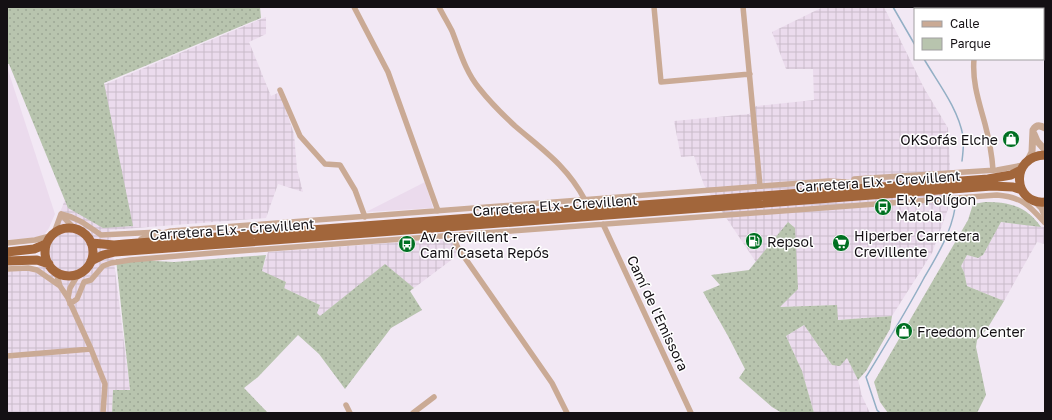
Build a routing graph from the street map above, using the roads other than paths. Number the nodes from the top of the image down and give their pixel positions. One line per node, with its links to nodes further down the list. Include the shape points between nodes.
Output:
1 (354, 7): 25 (street, via 388,72)
2 (439, 7): 21 (street, via 464,66 478,87 514,126 559,164 577,184)
3 (654, 7): 8 (street, via 661,82)
4 (743, 7): 8 (street)
5 (1027, 7): 6 (street)
6 (1037, 7)
7 (974, 60): 15 (street, via 973,79 986,125)
8 (750, 74): 18 (street)
9 (280, 90): 28 (street, via 300,136 325,164 340,165 355,190)
10 (1045, 128): 11 (street, via 1039,125)
11 (1033, 133): 12 (street); 14 (street, via 1032,152)
12 (1045, 150)
13 (1045, 155): 14 (highway, Carretera Elx - Crevillent, via 1038,155)
14 (1024, 165): 15 (street); 17 (highway, Carretera Elx - Crevillent, via 1001,178); 20 (highway, via 1019,183)
15 (993, 170): 16 (street)
16 (829, 180): 17 (street); 18 (street)
17 (904, 185): 37 (highway, Carretera Elx - Crevillent)
18 (760, 186): 21 (street)
19 (934, 190): 20 (highway, Carretera Elx - Crevillent, via 997,186); 24 (street); 38 (highway, Carretera Elx - Crevillent)
20 (1022, 190): 22 (highway)
21 (585, 200): 25 (street)
22 (1034, 200): 23 (highway); 27 (street)
23 (1045, 202)
24 (871, 204): 29 (street, via 1010,196 1027,205); 30 (street)
25 (438, 211): 28 (street)
26 (61, 214): 31 (street); 32 (street, via 70,215 101,235); 34 (street)
27 (1045, 215)
28 (365, 217): 32 (street)
29 (1045, 223)
30 (603, 224): 33 (street); 57 (street, Camí de l'Emissora)
31 (75, 228): 34 (highway, via 64,228); 36 (highway)
32 (171, 232): 37 (street)
33 (452, 235): 40 (street); 56 (street, via 458,248 552,383)
34 (50, 238): 35 (street); 39 (highway, via 34,249); 43 (highway, via 45,256)
35 (7, 243)
36 (91, 243): 37 (highway, Carretera Elx - Crevillent); 42 (highway)
37 (125, 244)
38 (162, 248): 40 (street); 42 (highway, Carretera Elx - Crevillent, via 115,252)
39 (7, 252)
40 (213, 253): 48 (street, via 130,260 102,266 91,280 84,282 77,299)
41 (7, 261): 43 (highway, via 37,260)
42 (91, 261): 46 (highway)
43 (48, 264): 45 (highway)
44 (7, 269): 47 (street, via 37,270)
45 (56, 272): 46 (highway, via 69,275); 47 (street)
46 (78, 273): 48 (street, via 70,288)
47 (60, 286): 48 (street)
48 (69, 301): 49 (street)
49 (91, 349): 50 (street); 53 (street, via 105,384)
50 (7, 356)
51 (434, 397): 55 (street)
52 (346, 405): 54 (street)
53 (103, 413)
54 (350, 413)
55 (413, 413)
56 (567, 413)
57 (692, 413)

